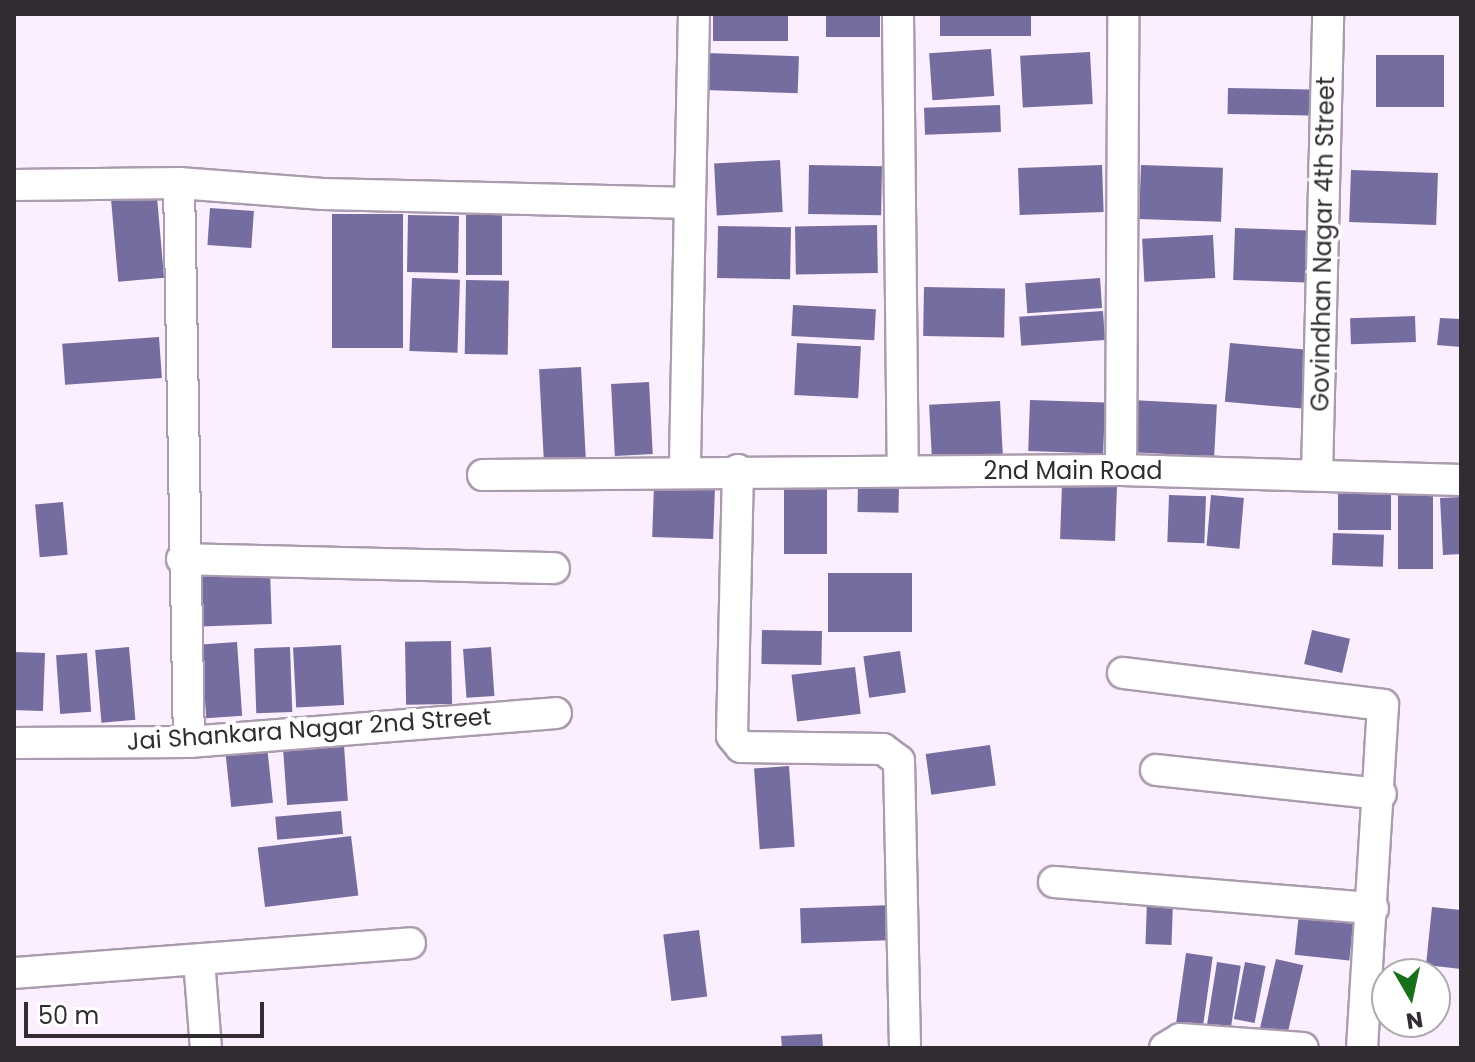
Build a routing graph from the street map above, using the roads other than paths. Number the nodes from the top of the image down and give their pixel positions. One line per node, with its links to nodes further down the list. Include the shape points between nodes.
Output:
1 (694, 14): 7 (street)
2 (898, 14): 10 (street)
3 (1123, 14): 9 (street)
4 (1328, 14): 12 (street, Govindhan Nagar 4th Street)
5 (179, 183): 6 (street); 7 (street, via 323,194); 15 (street)
6 (14, 185)
7 (690, 203): 11 (street)
8 (738, 470): 10 (street, 2nd Main Road); 11 (street, 2nd Main Road); 29 (street, via 732,736 741,747 883,749 899,761)
9 (1121, 470): 10 (street, 2nd Main Road); 12 (street, 2nd Main Road)
10 (903, 471)
11 (685, 472): 13 (street, 2nd Main Road)
12 (1317, 474): 14 (street, 2nd Main Road)
13 (483, 475)
14 (1461, 480)
15 (182, 559): 16 (street); 19 (street)
16 (554, 568)
17 (1123, 673): 22 (street, via 1377,698 1388,719)
18 (556, 713): 19 (street, Jai Shankara Nagar 2nd Street)
19 (189, 742): 20 (street, Jai Shankara Nagar 2nd Street)
20 (14, 743)
21 (1156, 770): 22 (street)
22 (1381, 794): 24 (street)
23 (1054, 882): 24 (street)
24 (1373, 908): 32 (street)
25 (410, 943): 26 (street)
26 (199, 960): 27 (street); 28 (street)
27 (14, 973)
28 (206, 1048)
29 (905, 1048)
30 (1165, 1048): 31 (street, via 1180,1039)
31 (1288, 1048)
32 (1362, 1048)

